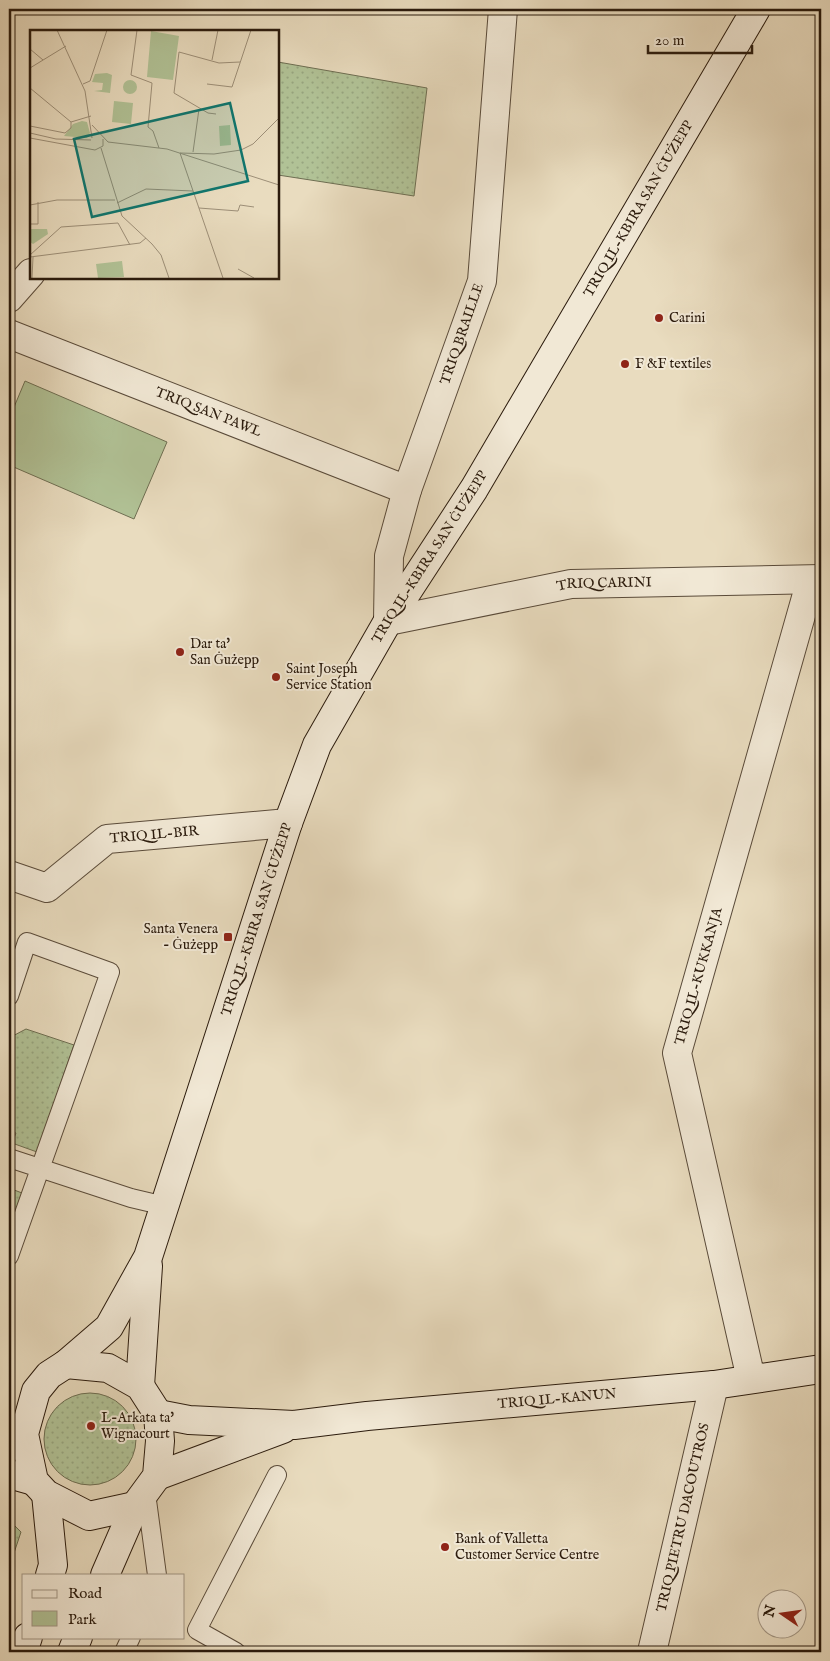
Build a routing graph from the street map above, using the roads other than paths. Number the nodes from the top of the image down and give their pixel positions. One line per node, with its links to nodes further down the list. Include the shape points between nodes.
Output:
1 (503, 9): 6 (main road, TRIQ BRAILLE, via 482,281)
2 (756, 9): 8 (main road, TRIQ IL-KBIRA SAN ĠUŻEPP, via 474,489)
3 (30, 274): 4 (main road)
4 (9, 298)
5 (9, 334): 6 (main road, TRIQ SAN PAWL)
6 (407, 490): 8 (main road, TRIQ BRAILLE, via 389,556)
7 (816, 580): 8 (main road, TRIQ CARINI, via 571,584); 19 (main road, TRIQ IL-KUKKANJA, via 678,1053)
8 (388, 621): 9 (main road, TRIQ IL-KBIRA SAN ĠUŻEPP, via 317,745)
9 (288, 823): 10 (main road, TRIQ IL-BIR, via 107,839 47,888); 14 (main road, TRIQ IL-KBIRA SAN ĠUŻEPP)
10 (9, 875)
11 (9, 996): 13 (lane, via 28,942 110,972)
12 (9, 1158): 13 (lane)
13 (40, 1168): 14 (lane); 15 (lane)
14 (165, 1206): 16 (main road, TRIQ IL-KBIRA SAN ĠUŻEPP)
15 (9, 1256)
16 (148, 1257): 17 (main road, TRIQ IL-KBIRA SAN ĠUŻEPP, via 109,1327); 21 (main road, TRIQ IL-KBIRA SAN ĠUŻEPP)
17 (66, 1364): 21 (main road, via 108,1368); 22 (main road, via 49,1375)
18 (821, 1369): 19 (main road, TRIQ IL-KANUN)
19 (751, 1378): 20 (main road, TRIQ IL-KANUN)
20 (714, 1385): 25 (main road, TRIQ IL-KANUN); 39 (main road, TRIQ PIETRU DACOUTROS)
21 (140, 1386): 24 (main road)
22 (36, 1391): 23 (main road); 27 (main road, via 24,1434)
23 (9, 1404)
24 (158, 1414): 25 (main road, TRIQ IL-KANUN, via 189,1420); 28 (main road, via 160,1441)
25 (294, 1425): 28 (main road, TRIQ IL-KANUN)
26 (277, 1475): 38 (lane, via 197,1630)
27 (30, 1483): 28 (main road, via 88,1516); 29 (main road, via 53,1566)
28 (146, 1492): 30 (main road); 31 (lane)
29 (50, 1574)
30 (105, 1574)
31 (157, 1574)
32 (28, 1638): 35 (main road)
33 (78, 1638): 36 (main road)
34 (131, 1638): 37 (lane)
35 (23, 1652)
36 (72, 1652)
37 (124, 1652)
38 (236, 1652)
39 (652, 1652)

